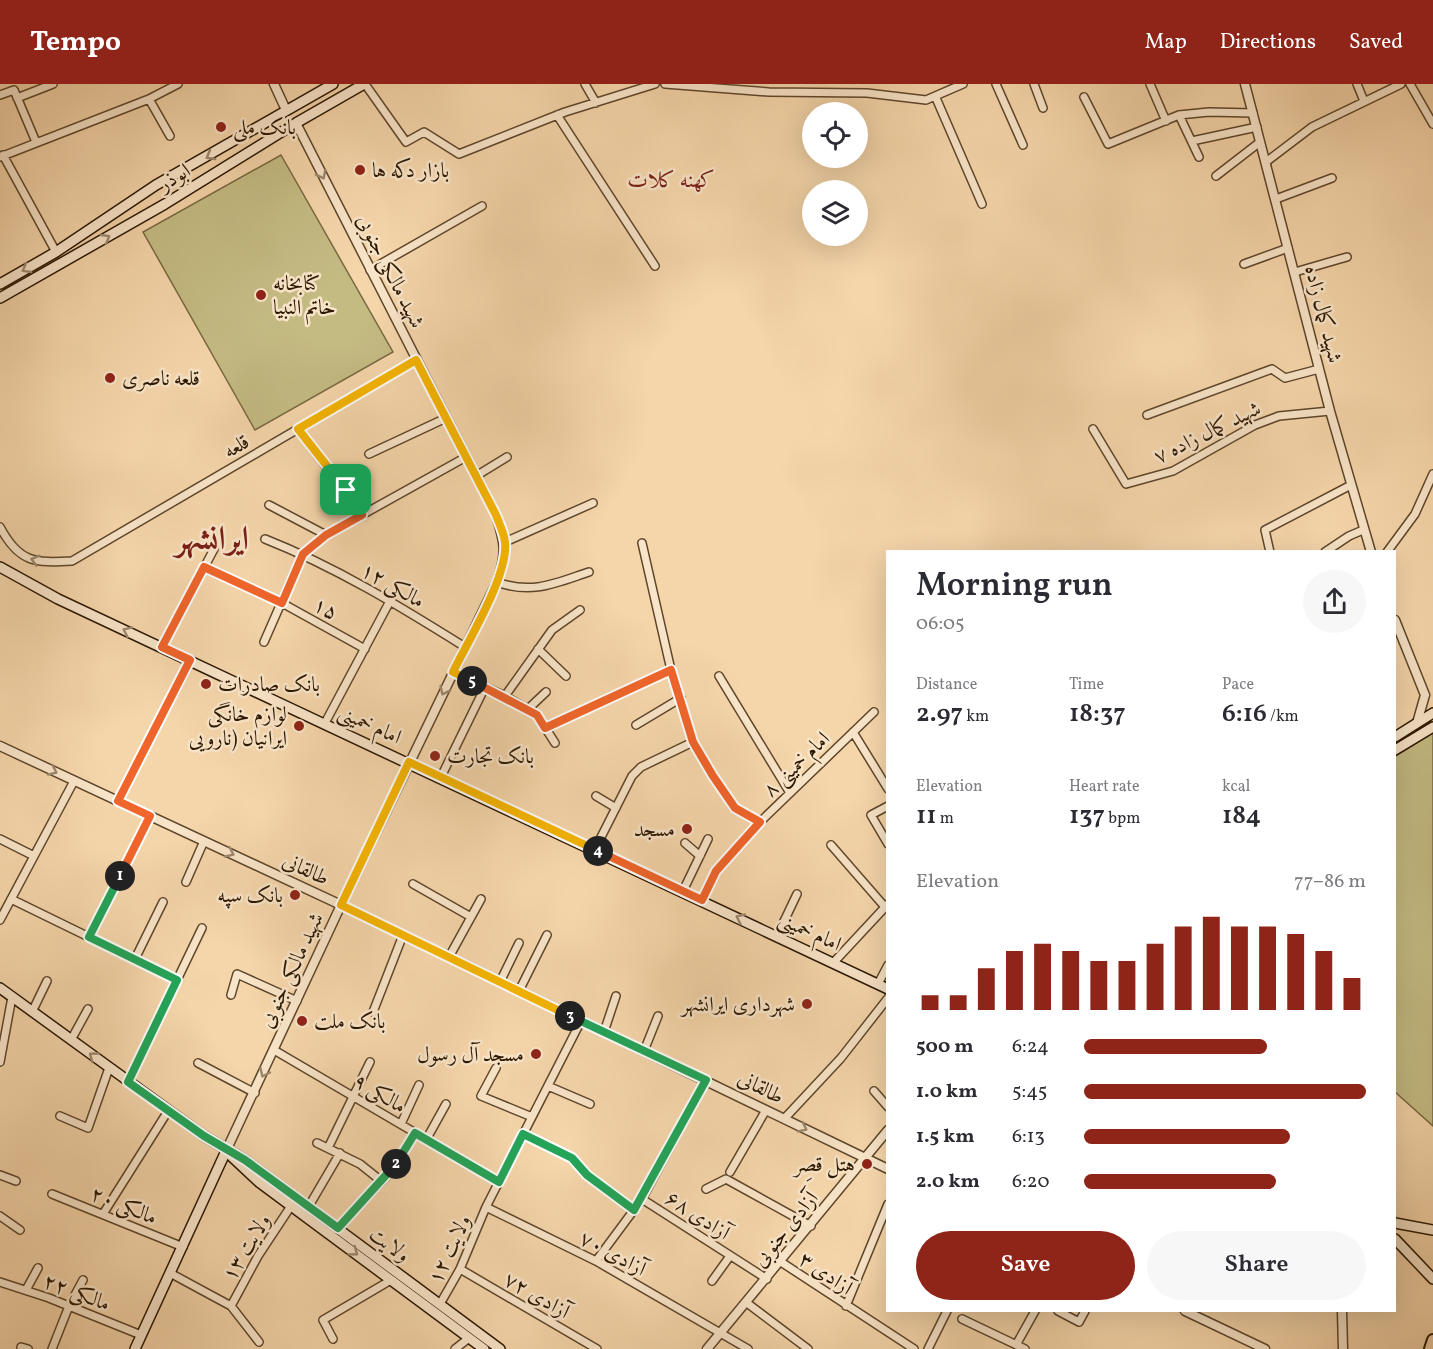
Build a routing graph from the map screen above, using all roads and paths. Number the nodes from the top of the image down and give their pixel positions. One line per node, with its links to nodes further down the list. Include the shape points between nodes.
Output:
1 (53, 84): 19 (street)
2 (178, 84): 21 (street)
3 (274, 84): 25 (street)
4 (333, 84): 25 (main road, ابوذر)
5 (365, 84): 27 (street, via 406,142 424,132 459,154); 30 (main road, ابوذر)
6 (585, 84): 23 (street)
7 (655, 84): 23 (street)
8 (665, 84): 20 (street)
9 (963, 84): 20 (street)
10 (996, 84): 37 (street)
11 (1034, 84): 24 (street)
12 (1150, 84): 29 (street)
13 (1245, 84): 26 (street, شهید کمال زاده)
14 (1357, 84): 22 (street)
15 (1401, 84): 22 (street)
16 (1410, 84): 31 (street)
17 (0, 95): 19 (street, via 14,90)
18 (1084, 97): 29 (street, via 1108,144)
19 (17, 98): 35 (street)
20 (936, 98): 46 (street)
21 (149, 99): 33 (street); 35 (street)
22 (1364, 101): 40 (street, via 1312,128)
23 (596, 102): 27 (street)
24 (1042, 108)
25 (286, 110): 43 (main road, ابوذر, one-way to 43)
26 (1253, 113): 28 (street, via 1209,111); 32 (street, شهید کمال زاده)
27 (557, 115): 52 (street)
28 (1179, 115): 29 (street); 34 (street)
29 (1166, 121)
30 (296, 123): 45 (main road, ابوذر); 53 (street, شهید مالکی جنوبی, one-way to 53)
31 (1433, 124)
32 (1257, 127): 34 (street); 36 (street, شهید کمال زاده)
33 (170, 136)
34 (1192, 141): 39 (street)
35 (36, 142): 38 (street)
36 (1260, 142): 40 (street, شهید کمال زاده); 41 (street)
37 (1023, 145)
38 (2, 156): 49 (street)
39 (1199, 156)
40 (1266, 162): 44 (street, شهید کمال زاده)
41 (1216, 176)
42 (1332, 178): 44 (street)
43 (156, 185): 45 (main road); 49 (main road, ابوذر)
44 (1276, 199): 48 (street, شهید کمال زاده)
45 (165, 204): 56 (main road, ابوذر, one-way to 45)
46 (982, 204)
47 (482, 206): 53 (street)
48 (1288, 248): 51 (street); 54 (street, شهید کمال زاده)
49 (56, 252): 55 (main road, ابوذر, one-way to 55)
50 (1347, 257): 54 (street)
51 (1244, 264)
52 (655, 266)
53 (370, 270): 57 (street, شهید مالکی جنوبی)
54 (1294, 272): 58 (street, شهید کمال زاده)
55 (0, 284)
56 (0, 298)
57 (416, 360): 61 (street, شهید مالکی جنوبی); 62 (street, قلعه)
58 (1319, 369): 59 (street, شهید کمال زاده); 60 (street, via 1285,378 1272,369)
59 (1330, 411): 63 (street, شهید کمال زاده ۷, via 1279,416 1255,425 1173,471 1126,483); 69 (street, شهید کمال زاده)
60 (1147, 415)
61 (446, 418): 64 (street); 65 (street, شهید مالکی جنوبی)
62 (298, 429): 72 (street); 73 (street, قلعه, one-way to 73, via 72,561 29,560 19,554)
63 (1092, 429)
64 (369, 454)
65 (466, 458): 68 (street, شهید مالکی جنوبی); 72 (street)
66 (507, 458): 68 (street)
67 (1433, 474): 83 (street, via 1414,514)
68 (476, 476): 77 (street, شهید مالکی جنوبی)
69 (1351, 485): 74 (street, شهید کمال زاده); 80 (street, via 1265,530)
70 (593, 503): 77 (street)
71 (269, 505): 75 (street)
72 (362, 515): 75 (street)
73 (0, 527)
74 (1363, 530): 81 (street); 82 (street, شهید کمال زاده)
75 (326, 535): 84 (street)
76 (265, 539): 84 (street, مالکی ۱۲)
77 (505, 542): 88 (street, شهید مالکی جنوبی)
78 (642, 543): 99 (street)
79 (214, 549): 85 (street)
80 (1270, 550)
81 (1328, 550)
82 (1370, 550)
83 (1388, 550)
84 (303, 554): 89 (street, مالکی ۱۲); 90 (street)
85 (204, 567): 90 (street, ۱۵); 94 (street)
86 (1, 569): 94 (main road, امام خمینی, one-way to 86)
87 (589, 572): 88 (street, via 544,587 517,589)
88 (497, 582): 95 (street, شهید مالکی جنوبی)
89 (390, 601): 95 (street, مالکی ۱۲); 96 (street)
90 (282, 603): 93 (street); 96 (street, ۱۵)
91 (580, 610): 97 (street, via 552,630)
92 (1396, 622): 105 (street)
93 (264, 642)
94 (162, 647): 98 (main road, امام خمینی)
95 (465, 647): 100 (street, شهید مالکی جنوبی)
96 (365, 649): 111 (street)
97 (538, 649): 101 (street); 106 (street)
98 (190, 660): 111 (main road, امام خمینی); 128 (street)
99 (671, 670): 107 (street); 114 (street)
100 (453, 672): 103 (street); 122 (street, شهید مالکی جنوبی, one-way to 122)
101 (566, 676)
102 (719, 676): 126 (street)
103 (484, 687): 106 (street); 123 (street)
104 (546, 692): 108 (street)
105 (1429, 695): 112 (street)
106 (505, 696): 108 (street)
107 (681, 698): 113 (street); 118 (street)
108 (528, 709): 114 (street)
109 (874, 712): 116 (street, امام خمینی ۸)
110 (1433, 713): 112 (main road)
111 (326, 723): 122 (main road, امام خمینی)
112 (1417, 723): 117 (main road)
113 (636, 725)
114 (545, 728): 119 (street)
115 (1433, 728): 121 (main road)
116 (854, 732): 125 (street); 126 (street, امام خمینی ۸)
117 (1396, 736)
118 (693, 742): 130 (street, via 641,767); 132 (street, via 735,808)
119 (555, 743)
120 (0, 746): 124 (street, طالقانی, one-way to 124)
121 (1396, 749)
122 (409, 762): 123 (main road, امام خمینی); 151 (street, شهید مالکی جنوبی)
123 (441, 777): 139 (main road, امام خمینی)
124 (74, 781): 128 (street, طالقانی); 140 (street)
125 (886, 786)
126 (790, 793): 132 (street, امام خمینی ۸)
127 (596, 796): 130 (street)
128 (118, 801): 131 (street, طالقانی)
129 (886, 807): 136 (street, via 871,815)
130 (616, 808): 139 (street)
131 (150, 816): 135 (street, طالقانی); 159 (street)
132 (760, 822): 148 (street, امام خمینی ۸, via 716,871)
133 (0, 839): 140 (street)
134 (708, 839): 141 (street)
135 (204, 841): 142 (street); 151 (street, طالقانی, one-way to 151)
136 (886, 841)
137 (685, 843): 141 (street)
138 (831, 845): 150 (street)
139 (595, 849): 144 (main road, امام خمینی)
140 (34, 856): 146 (street)
141 (700, 856): 144 (street)
142 (186, 882)
143 (413, 884): 153 (street)
144 (683, 891): 148 (main road, امام خمینی)
145 (797, 894): 158 (street)
146 (11, 898): 154 (street); 159 (street)
147 (481, 899): 153 (street)
148 (702, 900): 158 (main road, امام خمینی, one-way to 148)
149 (163, 902): 162 (street)
150 (886, 904)
151 (341, 905): 156 (street, طالقانی); 175 (street, شهید مالکی جنوبی)
152 (886, 906): 163 (street)
153 (471, 917): 161 (street)
154 (0, 920)
155 (202, 928): 165 (street)
156 (403, 935): 161 (street, طالقانی); 179 (street)
157 (547, 935): 171 (street)
158 (777, 936): 163 (main road, امام خمینی)
159 (89, 937): 162 (street)
160 (519, 943): 167 (street)
161 (449, 957): 167 (street, طالقانی)
162 (135, 959): 165 (street)
163 (834, 962): 168 (main road, امام خمینی)
164 (886, 969): 168 (street)
165 (177, 980): 192 (street)
166 (47, 981): 178 (street)
167 (500, 982): 171 (street, طالقانی)
168 (878, 984): 170 (main road, امام خمینی)
169 (0, 988): 174 (main road, ولایت)
170 (886, 988)
171 (519, 991): 181 (street, طالقانی)
172 (231, 995): 175 (street, via 237,974)
173 (616, 996): 182 (street)
174 (12, 997): 178 (main road, ولایت); 186 (street)
175 (297, 1001): 184 (street, شهید مالکی جنوبی)
176 (886, 1001): 205 (street, via 841,1058)
177 (88, 1009): 183 (street)
178 (32, 1012): 183 (main road, ولایت)
179 (373, 1012)
180 (658, 1016): 185 (street)
181 (581, 1021): 182 (street, طالقانی); 194 (street, ولایت ۱۲)
182 (604, 1032): 185 (street, طالقانی)
183 (71, 1041): 189 (main road, ولایت, one-way to 183)
184 (274, 1050): 196 (street, شهید مالکی جنوبی, one-way to 196); 197 (street, مالکی ۹)
185 (644, 1051): 191 (street, طالقانی)
186 (0, 1062)
187 (370, 1062): 197 (street)
188 (198, 1063): 196 (street)
189 (109, 1068): 192 (main road, ولایت); 203 (street, via 88,1128)
190 (496, 1068): 204 (street, via 481,1096)
191 (706, 1080): 201 (street, طالقانی); 224 (street)
192 (128, 1082): 202 (main road, ولایت)
193 (419, 1085): 206 (street)
194 (548, 1086): 199 (street); 204 (street, ولایت ۱۲)
195 (874, 1091): 200 (street)
196 (255, 1093): 213 (street, شهید مالکی جنوبی)
197 (352, 1096): 206 (street, مالکی ۹); 212 (street)
198 (446, 1104): 210 (street)
199 (590, 1104)
200 (886, 1105)
201 (766, 1110): 205 (street, طالقانی); 217 (street)
202 (168, 1111): 213 (main road, ولایت); 230 (street)
203 (60, 1116)
204 (532, 1118): 209 (street, ولایت ۱۲)
205 (784, 1119): 215 (street, طالقانی, one-way to 215)
206 (401, 1124): 208 (street, مالکی ۹)
207 (886, 1132): 215 (street, آزادی جنوبی)
208 (415, 1133): 210 (street, مالکی ۹); 219 (street, via 394,1168)
209 (523, 1134): 221 (street, ولایت ۱۲); 229 (street, via 572,1158 587,1175)
210 (426, 1140): 221 (street, مالکی ۹)
211 (317, 1143): 212 (street)
212 (328, 1148): 214 (street)
213 (226, 1151): 225 (main road, ولایت); 226 (main road, ولایت); 238 (main road, شهید مالکی جنوبی)
214 (340, 1153): 219 (street); 226 (street)
215 (865, 1158): 216 (street, طالقانی); 233 (street, آزادی جنوبی)
216 (886, 1168)
217 (730, 1172)
218 (0, 1175): 220 (street)
219 (381, 1180): 234 (street)
220 (16, 1181)
221 (499, 1182): 227 (street, ولایت ۱۲)
222 (706, 1188): 233 (street, via 726,1179)
223 (52, 1194): 230 (street, مالکی ۲۰)
224 (642, 1199): 229 (street); 239 (street, آزادی ۶۸)
225 (291, 1206): 248 (main road, ولایت, one-way to 248); 255 (street, ولایت ۱۳)
226 (309, 1206): 234 (main road, ولایت)
227 (486, 1207): 240 (street, آزادی ۷۰); 243 (street, ولایت ۱۲)
228 (886, 1209): 256 (street)
229 (634, 1210): 240 (street)
230 (103, 1214): 238 (street, مالکی ۲۰)
231 (0, 1216): 235 (street)
232 (1396, 1222): 236 (main road)
233 (811, 1226): 241 (street, آزادی جنوبی)
234 (338, 1228): 253 (main road, ولایت)
235 (20, 1230)
236 (1433, 1230)
237 (1396, 1240): 246 (main road)
238 (183, 1246): 244 (main road, شهید مالکی جنوبی)
239 (730, 1256): 245 (street, آزادی ۶۸); 249 (street)
240 (596, 1261): 264 (street, آزادی ۷۰)
241 (781, 1262): 245 (street, آزادی جنوبی); 256 (street, آزادی ۳)
242 (38, 1269): 251 (street)
243 (460, 1269): 253 (street, ولایت ۱۲); 276 (street, آزادی ۷۲)
244 (170, 1273): 255 (street); 265 (main road, شهید مالکی جنوبی)
245 (767, 1279): 252 (street, آزادی جنوبی)
246 (1433, 1279)
247 (83, 1280): 254 (street)
248 (391, 1280): 266 (main road, ولایت); 267 (street, via 323,1320)
249 (712, 1281)
250 (0, 1282): 251 (street, مالکی ۲۲)
251 (26, 1290): 254 (street, مالکی ۲۲)
252 (747, 1303): 264 (street, آزادی جنوبی); 279 (street)
253 (440, 1304): 275 (main road, ولایت)
254 (69, 1306): 265 (street, مالکی ۲۲); 271 (street)
255 (231, 1306): 269 (street)
256 (846, 1306): 280 (street, آزادی ۳)
257 (946, 1312): 281 (street)
258 (1034, 1312): 270 (street)
259 (1060, 1312): 260 (street, via 1079,1322)
260 (1084, 1312)
261 (1187, 1312): 283 (street)
262 (1342, 1312): 284 (street)
263 (962, 1318): 270 (street)
264 (722, 1332): 277 (street, آزادی جنوبی); 278 (street, آزادی ۷۰)
265 (141, 1335): 272 (main road, شهید مالکی جنوبی)
266 (469, 1338): 273 (street); 274 (main road, ولایت)
267 (333, 1339)
268 (1433, 1340): 285 (main road)
269 (259, 1342)
270 (1016, 1345): 282 (street)
271 (52, 1349)
272 (135, 1349)
273 (455, 1349)
274 (484, 1349)
275 (500, 1349)
276 (597, 1349)
277 (708, 1349)
278 (748, 1349)
279 (808, 1349)
280 (914, 1349)
281 (928, 1349)
282 (1025, 1349)
283 (1265, 1349)
284 (1343, 1349)
285 (1430, 1349)

